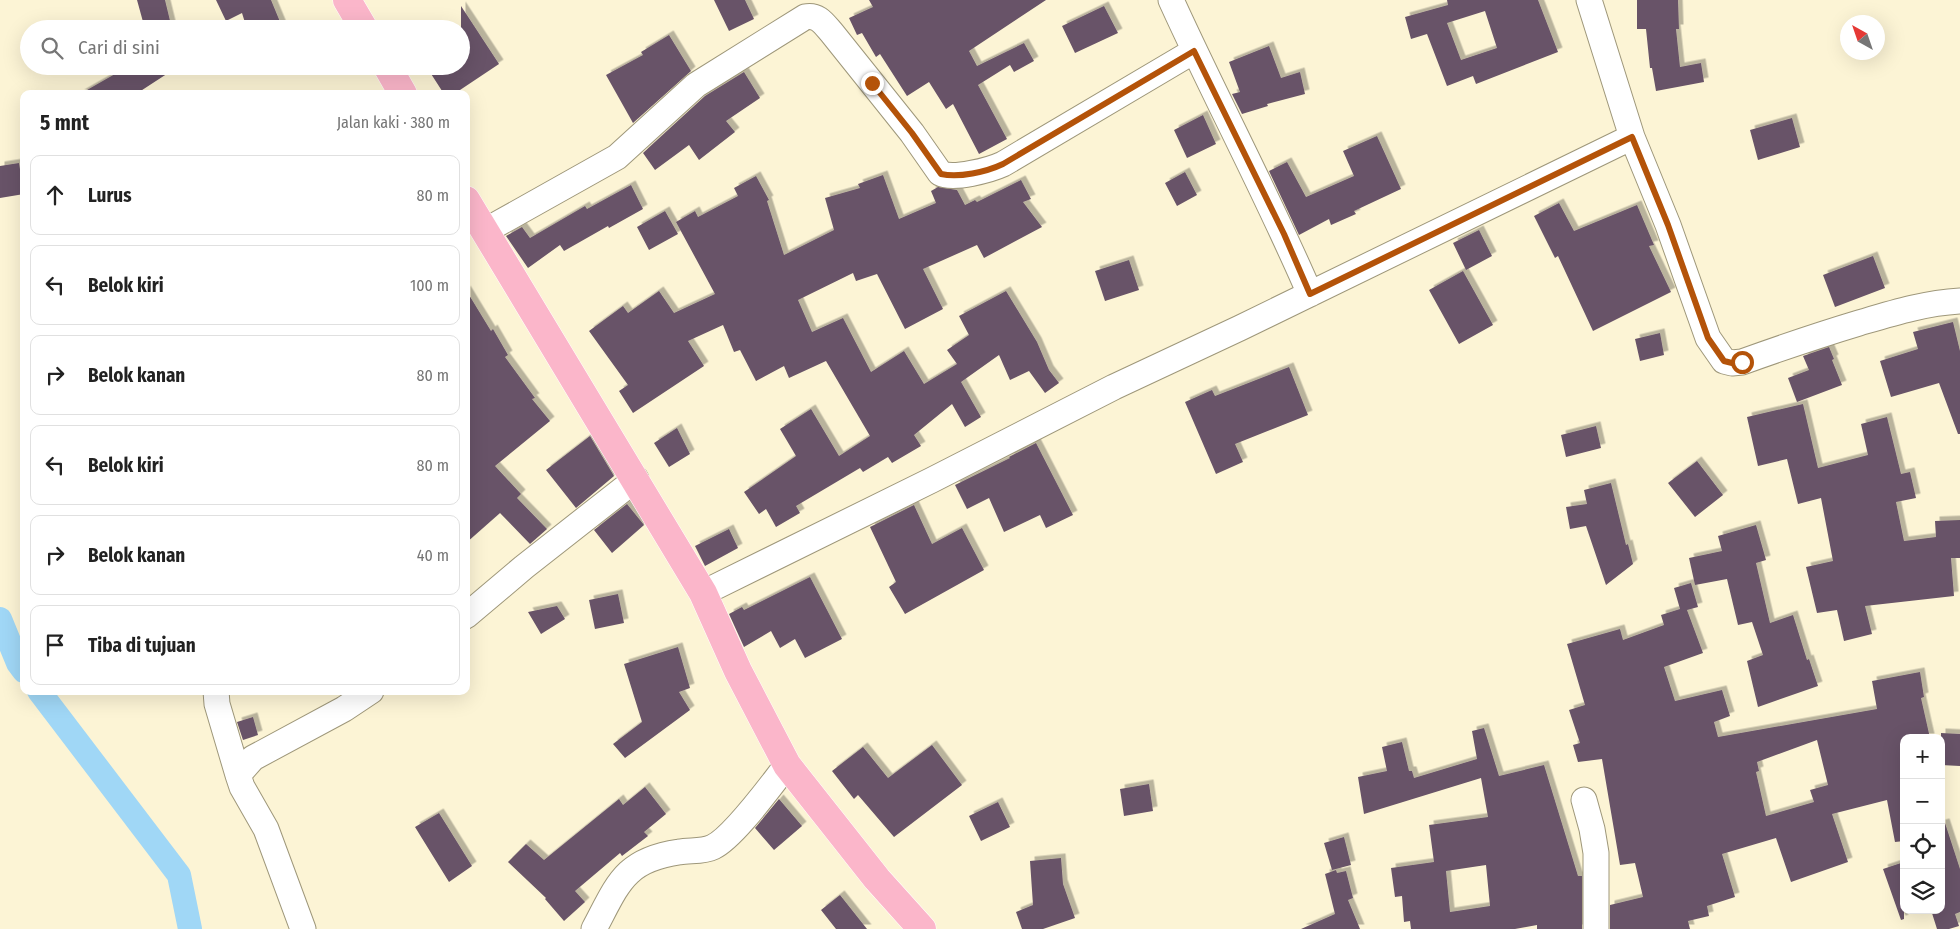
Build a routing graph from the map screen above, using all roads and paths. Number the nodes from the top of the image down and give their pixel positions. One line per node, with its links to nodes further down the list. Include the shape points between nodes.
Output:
1 (347, 0): 4 (main road)
2 (1171, 0): 5 (street)
3 (1590, 0): 8 (street)
4 (359, 20)
5 (1194, 51): 10 (street, via 1003,164 972,173 942,175 832,33 819,19 805,17 696,85 617,157); 11 (street)
6 (392, 75): 7 (main road)
7 (401, 90)
8 (1632, 137): 11 (street); 12 (street, via 1691,284 1704,328 1724,361 1742,362 1911,307)
9 (470, 207): 10 (main road)
10 (485, 231): 13 (main road)
11 (1310, 294): 14 (street, via 1114,387)
12 (1960, 301)
13 (636, 479): 14 (main road); 15 (street)
14 (703, 593): 18 (main road, via 738,671)
15 (470, 613)
16 (216, 695): 19 (street)
17 (365, 695): 19 (street, via 258,755)
18 (787, 765): 22 (street, via 738,825 713,847 645,860 628,871); 23 (main road, via 877,879)
19 (238, 775): 21 (street, via 276,850)
20 (1584, 800): 24 (street, via 1596,853)
21 (303, 929)
22 (594, 929)
23 (922, 929)
24 (1596, 929)

